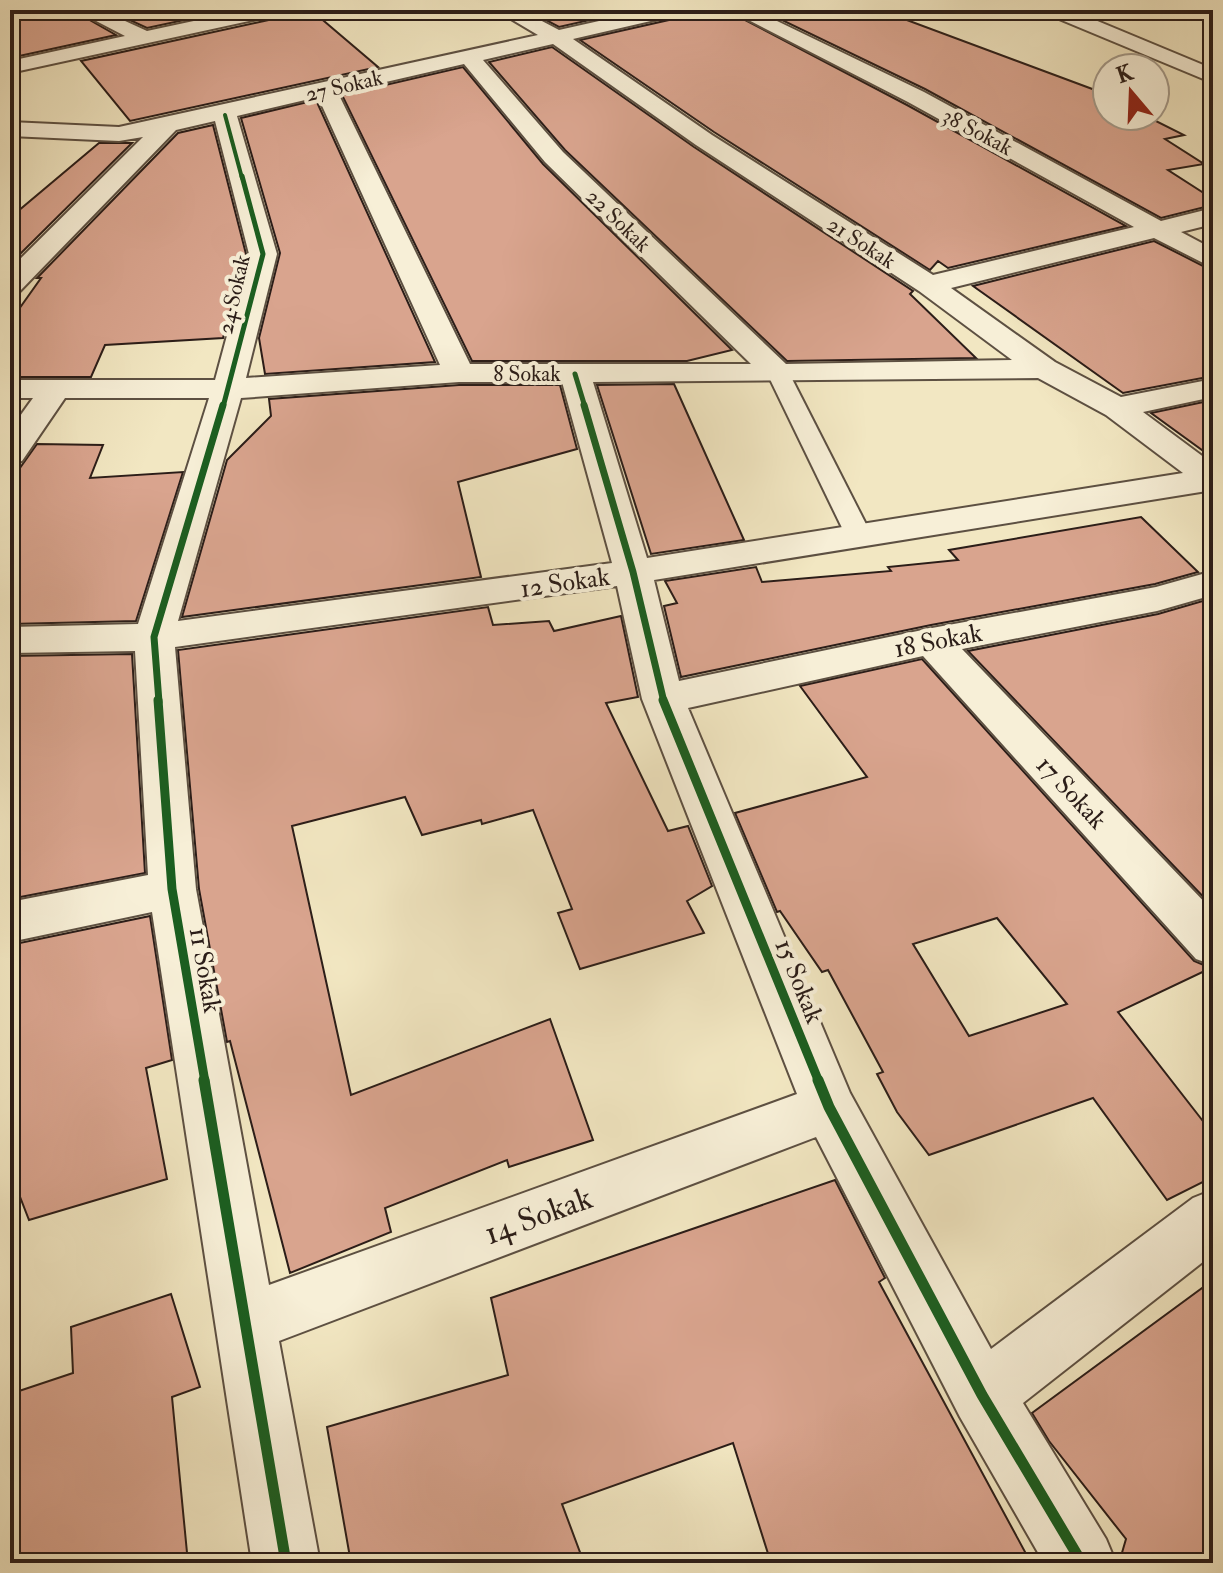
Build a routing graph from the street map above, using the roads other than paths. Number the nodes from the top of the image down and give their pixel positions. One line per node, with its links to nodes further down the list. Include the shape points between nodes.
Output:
1 (85, 10): 7 (street)
2 (272, 10): 7 (street)
3 (506, 10): 8 (street, 21 Sokak)
4 (674, 10): 8 (street, 27 Sokak)
5 (739, 10): 17 (street, 38 Sokak, via 916,97)
6 (1060, 11): 11 (street)
7 (144, 37): 10 (street)
8 (557, 37): 9 (street, 27 Sokak); 20 (street, 21 Sokak, via 704,140)
9 (469, 57): 12 (street, 27 Sokak); 23 (street, 22 Sokak, via 554,157)
10 (11, 66)
11 (1213, 77)
12 (325, 88): 13 (street, 27 Sokak); 22 (street)
13 (225, 115): 14 (street, 27 Sokak); 27 (street, 24 Sokak, via 263,254)
14 (168, 125): 15 (street, 27 Sokak, via 119,134); 19 (street)
15 (10, 129)
16 (1213, 216): 17 (street)
17 (1160, 229): 18 (street, 38 Sokak); 20 (street)
18 (1213, 260)
19 (10, 285)
20 (929, 285): 21 (street, 21 Sokak)
21 (1044, 369): 23 (street, 8 Sokak); 29 (street, 21 Sokak)
22 (459, 373): 24 (street, 8 Sokak); 27 (street, 8 Sokak)
23 (778, 373): 24 (street, 8 Sokak); 32 (lane)
24 (575, 374): 33 (street, 15 Sokak)
25 (1213, 388): 29 (street)
26 (10, 389): 28 (street, 8 Sokak)
27 (228, 389): 28 (street, 8 Sokak); 35 (street, 11 Sokak)
28 (55, 390): 30 (street)
29 (1117, 408): 31 (street, 21 Sokak)
30 (10, 454)
31 (1212, 479): 32 (street, 12 Sokak)
32 (859, 536): 33 (street, 12 Sokak)
33 (633, 572): 35 (street, 12 Sokak); 38 (street, 15 Sokak)
34 (1213, 583): 37 (street, 18 Sokak, via 1157,599)
35 (154, 637): 36 (street, 12 Sokak); 39 (street, 11 Sokak)
36 (10, 640)
37 (932, 641): 38 (street, 18 Sokak); 41 (street, 17 Sokak)
38 (663, 699): 42 (street, 15 Sokak)
39 (172, 889): 40 (street); 44 (street, 11 Sokak)
40 (10, 922)
41 (1213, 944)
42 (829, 1107): 44 (street, 14 Sokak); 45 (street, 15 Sokak)
43 (1213, 1218): 45 (street)
44 (247, 1323): 46 (street, 11 Sokak)
45 (982, 1395): 47 (street, 15 Sokak)
46 (286, 1563)
47 (1082, 1563)

